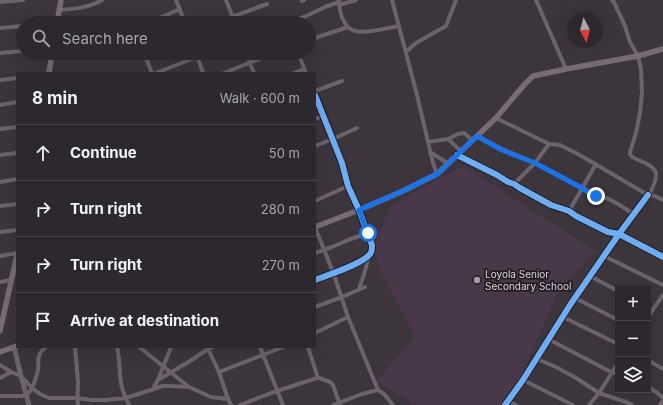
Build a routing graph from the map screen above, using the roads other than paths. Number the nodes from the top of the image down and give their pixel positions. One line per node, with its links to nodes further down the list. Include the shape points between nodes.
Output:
1 (23, 0): 11 (street)
2 (61, 0): 14 (main road)
3 (102, 0): 14 (street, via 74,9)
4 (176, 0): 15 (street)
5 (226, 0): 19 (street)
6 (356, 0): 12 (street)
7 (392, 0): 21 (street)
8 (456, 0): 28 (street, via 446,26 416,43)
9 (536, 0): 39 (street)
10 (612, 0): 30 (street)
11 (0, 2)
12 (339, 2): 20 (street); 23 (street, via 342,17)
13 (267, 4): 19 (street)
14 (59, 10): 16 (main road)
15 (180, 10): 17 (street); 18 (street)
16 (58, 16)
17 (165, 16)
18 (182, 16)
19 (232, 16)
20 (306, 16)
21 (399, 26): 23 (street, via 365,32); 28 (street)
22 (16, 27): 24 (street)
23 (348, 27): 25 (street)
24 (0, 28)
25 (316, 38)
26 (663, 50): 30 (main road)
27 (16, 52): 29 (street)
28 (406, 52): 63 (street)
29 (0, 54)
30 (638, 56): 39 (main road); 79 (street, via 642,93 638,124 630,154 652,167 658,174 655,186)
31 (51, 60): 41 (main road)
32 (147, 60): 42 (street)
33 (185, 60): 43 (street)
34 (198, 60): 44 (street)
35 (249, 60): 38 (street)
36 (257, 60): 38 (street)
37 (301, 60): 40 (street)
38 (250, 63): 45 (street); 46 (street)
39 (566, 69): 55 (main road, via 533,76)
40 (305, 71)
41 (49, 72)
42 (152, 72)
43 (158, 72)
44 (203, 72)
45 (227, 72)
46 (254, 72)
47 (16, 78): 48 (street)
48 (0, 80)
49 (342, 81): 50 (street)
50 (316, 91)
51 (316, 98): 54 (street)
52 (16, 102): 53 (street)
53 (0, 105)
54 (323, 116): 56 (street); 62 (street)
55 (496, 118): 61 (main road); 64 (street)
56 (316, 119)
57 (16, 127): 59 (street)
58 (357, 128): 62 (street)
59 (0, 130)
60 (448, 138): 61 (street, via 464,133); 63 (street); 68 (street)
61 (475, 138): 68 (main road); 70 (street)
62 (333, 139): 65 (street); 77 (street)
63 (428, 142): 66 (street)
64 (549, 144): 70 (street); 72 (street, via 560,145)
65 (316, 146)
66 (430, 152): 71 (street); 73 (street)
67 (16, 153): 69 (street)
68 (459, 153): 71 (main road); 76 (street)
69 (0, 155)
70 (535, 163): 76 (street); 78 (street)
71 (449, 164): 73 (main road)
72 (596, 164): 78 (street); 79 (street)
73 (437, 174): 84 (main road)
74 (16, 179): 75 (street)
75 (0, 182)
76 (514, 184): 85 (street, via 551,205)
77 (348, 186): 81 (street); 84 (street)
78 (582, 188): 85 (street); 86 (street)
79 (648, 195): 80 (street); 86 (street)
80 (663, 200)
81 (316, 201)
82 (16, 204): 83 (street)
83 (0, 206)
84 (359, 210): 87 (main road); 91 (street)
85 (569, 211): 92 (street, via 608,232)
86 (634, 214): 92 (street)
87 (316, 227)
88 (16, 230): 90 (street)
89 (316, 230): 93 (street)
90 (0, 232)
91 (368, 233): 93 (street); 97 (street, via 372,250)
92 (619, 234): 98 (street); 99 (street)
93 (324, 250): 94 (street); 101 (street)
94 (316, 253)
95 (16, 254): 96 (street)
96 (0, 256)
97 (368, 256): 101 (street, via 356,264); 108 (street)
98 (604, 256): 102 (street); 106 (street)
99 (663, 257)
100 (16, 258): 103 (main road)
101 (334, 272): 104 (street); 111 (street)
102 (590, 276): 109 (street); 112 (street)
103 (11, 280): 105 (street); 114 (main road)
104 (316, 280)
105 (0, 282)
106 (663, 285)
107 (365, 286): 108 (street)
108 (359, 289): 111 (street)
109 (615, 289)
110 (663, 296): 115 (street)
111 (342, 297): 113 (street); 117 (street)
112 (575, 298): 118 (street); 119 (street)
113 (316, 307)
114 (2, 309): 120 (main road)
115 (653, 310): 116 (street)
116 (651, 313)
117 (348, 317): 121 (street); 157 (street)
118 (563, 317): 122 (street); 123 (street)
119 (615, 318)
120 (0, 331)
121 (316, 333)
122 (548, 339): 137 (street); 146 (street)
123 (615, 343)
124 (16, 346): 135 (main road)
125 (16, 348): 148 (street)
126 (45, 348): 154 (street, via 38,358 38,371)
127 (75, 348): 162 (street)
128 (117, 348): 163 (street, via 121,385)
129 (140, 348): 140 (street)
130 (171, 348): 140 (street)
131 (207, 348): 144 (street); 145 (street)
132 (260, 348): 136 (street)
133 (279, 348): 136 (street)
134 (308, 348): 150 (street)
135 (0, 352)
136 (263, 354): 145 (street); 158 (street)
137 (537, 358): 152 (street); 159 (street)
138 (651, 362): 142 (street)
139 (0, 365): 143 (street)
140 (163, 366): 144 (street); 151 (street)
141 (615, 367): 146 (street)
142 (663, 369)
143 (11, 372): 148 (street); 149 (street)
144 (171, 372): 151 (street); 153 (street)
145 (219, 372): 164 (street)
146 (611, 372): 147 (street); 159 (street)
147 (615, 373)
148 (21, 376): 154 (street); 161 (street)
149 (0, 378)
150 (318, 378): 158 (street); 167 (street, via 333,385)
151 (158, 380): 156 (street)
152 (523, 380): 166 (street); 177 (street)
153 (189, 387): 156 (street, via 163,386); 164 (street, via 211,397)
154 (32, 388): 161 (street); 162 (street, via 49,398)
155 (651, 389): 165 (street)
156 (152, 390): 163 (street)
157 (378, 390): 167 (street); 175 (street)
158 (278, 391): 172 (street); 173 (street)
159 (599, 393): 178 (street); 179 (street)
160 (0, 396): 161 (street)
161 (26, 396): 168 (street)
162 (77, 398): 163 (street); 169 (street)
163 (126, 398): 170 (street)
164 (228, 399): 171 (street)
165 (663, 399): 180 (street)
166 (507, 403): 176 (street)
167 (340, 404): 174 (street)
168 (29, 405)
169 (78, 405)
170 (129, 405)
171 (231, 405)
172 (240, 405)
173 (284, 405)
174 (333, 405)
175 (393, 405)
176 (516, 405)
177 (573, 405)
178 (589, 405)
179 (632, 405)
180 (660, 405)

